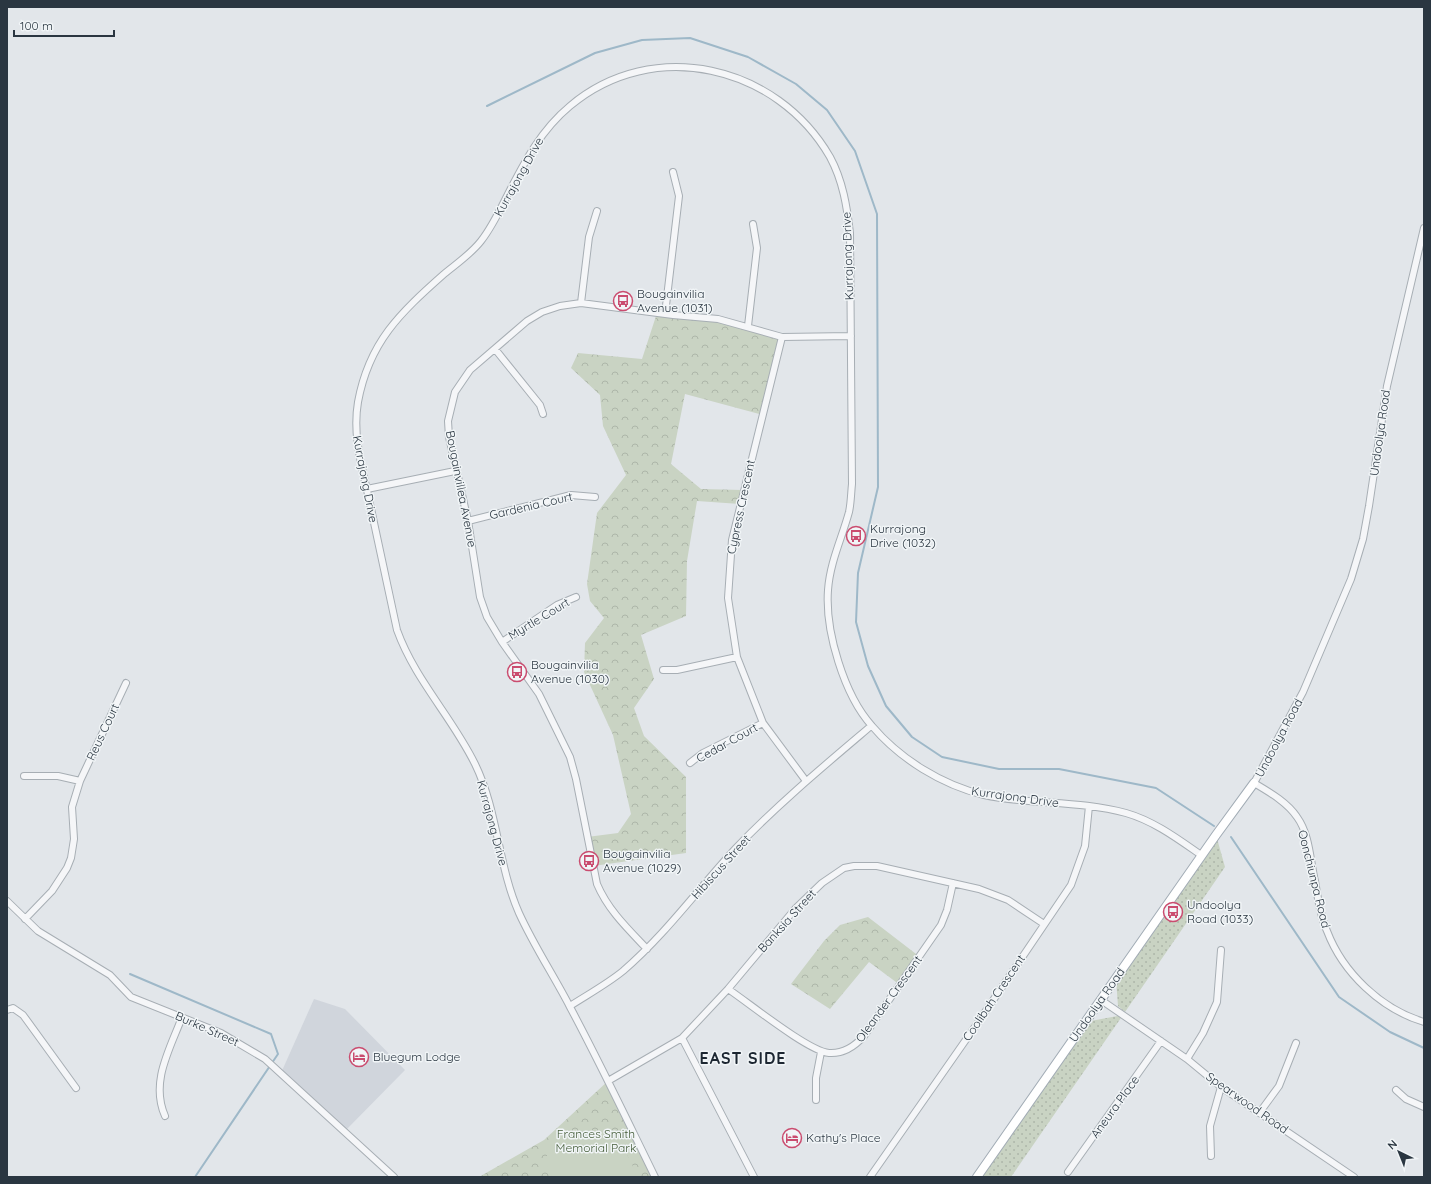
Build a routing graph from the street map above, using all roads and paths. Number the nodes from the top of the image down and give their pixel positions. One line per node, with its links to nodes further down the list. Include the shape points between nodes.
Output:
1 (673, 172): 6 (street, via 679,196)
2 (597, 210): 5 (street, via 589,237)
3 (753, 224): 7 (street, via 757,248)
4 (1424, 228): 27 (street, Undoolya Road, via 1387,386 1363,539 1351,579 1302,692)
5 (581, 303): 6 (street, Bougainvillea Avenue); 10 (street, Bougainvillea Avenue, via 542,312 527,321)
6 (665, 314): 7 (street, Bougainvillea Avenue, via 718,319)
7 (748, 326): 9 (street, Bougainvillea Avenue)
8 (851, 336): 9 (street, Bougainvillea Avenue); 13 (street, Kurrajong Drive, via 850,233 843,189 830,158 806,124 764,91 735,77 715,71 673,66 628,75 588,93 552,122 535,144 493,224 479,243 402,312 377,346 361,386 356,428 359,457); 22 (street, Kurrajong Drive, via 852,484 849,511 838,543 828,590 829,614 832,638 846,682)
9 (782, 337): 18 (street, Cypress Crescent, via 732,540 728,598)
10 (495, 349): 11 (street, via 540,405); 12 (street, Bougainvillea Avenue, via 470,370 455,392 448,421)
11 (543, 414)
12 (455, 471): 13 (street); 15 (street, Bougainvillea Avenue)
13 (367, 489): 38 (street, Kurrajong Drive, via 397,630 405,652 476,765 489,803 509,890)
14 (595, 497): 15 (street, Gardenia Court, via 571,496)
15 (468, 521): 17 (street, Bougainvillea Avenue, via 480,597 487,617)
16 (576, 597): 17 (street, Myrtle Court, via 557,605)
17 (502, 642): 34 (street, Bougainvillea Avenue, via 539,694 570,757 597,884 603,898)
18 (737, 657): 19 (street, via 677,670); 21 (street, Cypress Crescent)
19 (663, 670)
20 (126, 683): 25 (street, Reus Court)
21 (763, 723): 23 (street, Cedar Court, via 703,753); 26 (street, Cypress Crescent)
22 (871, 726): 26 (street, Hibiscus Street); 28 (street, Kurrajong Drive, via 904,757 965,790 986,795)
23 (690, 763)
24 (24, 776): 25 (street, via 58,776)
25 (80, 781): 32 (street, Reus Court, via 72,807 74,839 71,858 52,891)
26 (806, 781): 34 (street, Hibiscus Street, via 737,848)
27 (1254, 783): 29 (main road, Undoolya Road); 41 (street, Oonchiunpa Road, via 1290,808 1298,817 1308,847 1326,930 1343,962 1376,996 1400,1013)
28 (1089, 806): 29 (street, Kurrajong Drive, via 1141,818 1166,831); 33 (street, Coolibah Crescent, via 1084,846 1078,867 1071,885)
29 (1201, 855): 37 (main road, Undoolya Road)
30 (952, 883): 33 (street, Banksia Street, via 979,889 1008,900); 36 (street, Banksia Street, via 877,866 844,868 822,883 795,909); 45 (street, Oleander Crescent, via 947,910 941,925 864,1036 857,1044 842,1052)
31 (7, 901): 32 (street, Burke Street)
32 (25, 919): 40 (street, Burke Street, via 38,931 110,976 131,997)
33 (1044, 924): 60 (street, Coolibah Crescent)
34 (647, 949): 38 (street, Hibiscus Street, via 621,972)
35 (1221, 950): 46 (street, via 1217,1002 1203,1033)
36 (728, 989): 42 (street, Banksia Street); 45 (street, Oleander Crescent, via 804,1043)
37 (1101, 1000): 43 (street, Spearwood Road); 61 (main road, Undoolya Road)
38 (570, 1006): 47 (street, Kurrajong Drive)
39 (7, 1010): 49 (street, via 13,1008 23,1015)
40 (182, 1018): 54 (street, via 160,1081 160,1103); 57 (street, Burke Street, via 220,1033 265,1059)
41 (1424, 1022)
42 (682, 1038): 47 (street, Banksia Street); 59 (street)
43 (1162, 1041): 46 (street, Spearwood Road); 56 (street, Aneura Place)
44 (1296, 1043): 53 (street, via 1279,1086)
45 (821, 1052): 51 (street, via 816,1078)
46 (1186, 1059): 48 (street, Spearwood Road)
47 (608, 1081): 58 (street, Kurrajong Drive)
48 (1221, 1087): 53 (street, Spearwood Road); 55 (street, via 1210,1126)
49 (76, 1088)
50 (1396, 1090): 52 (street, via 1406,1099)
51 (816, 1100)
52 (1424, 1107)
53 (1260, 1112): 62 (street, Spearwood Road)
54 (165, 1116)
55 (1211, 1156)
56 (1068, 1172)
57 (394, 1177)
58 (655, 1177)
59 (754, 1177)
60 (870, 1177)
61 (977, 1177)
62 (1354, 1177)

